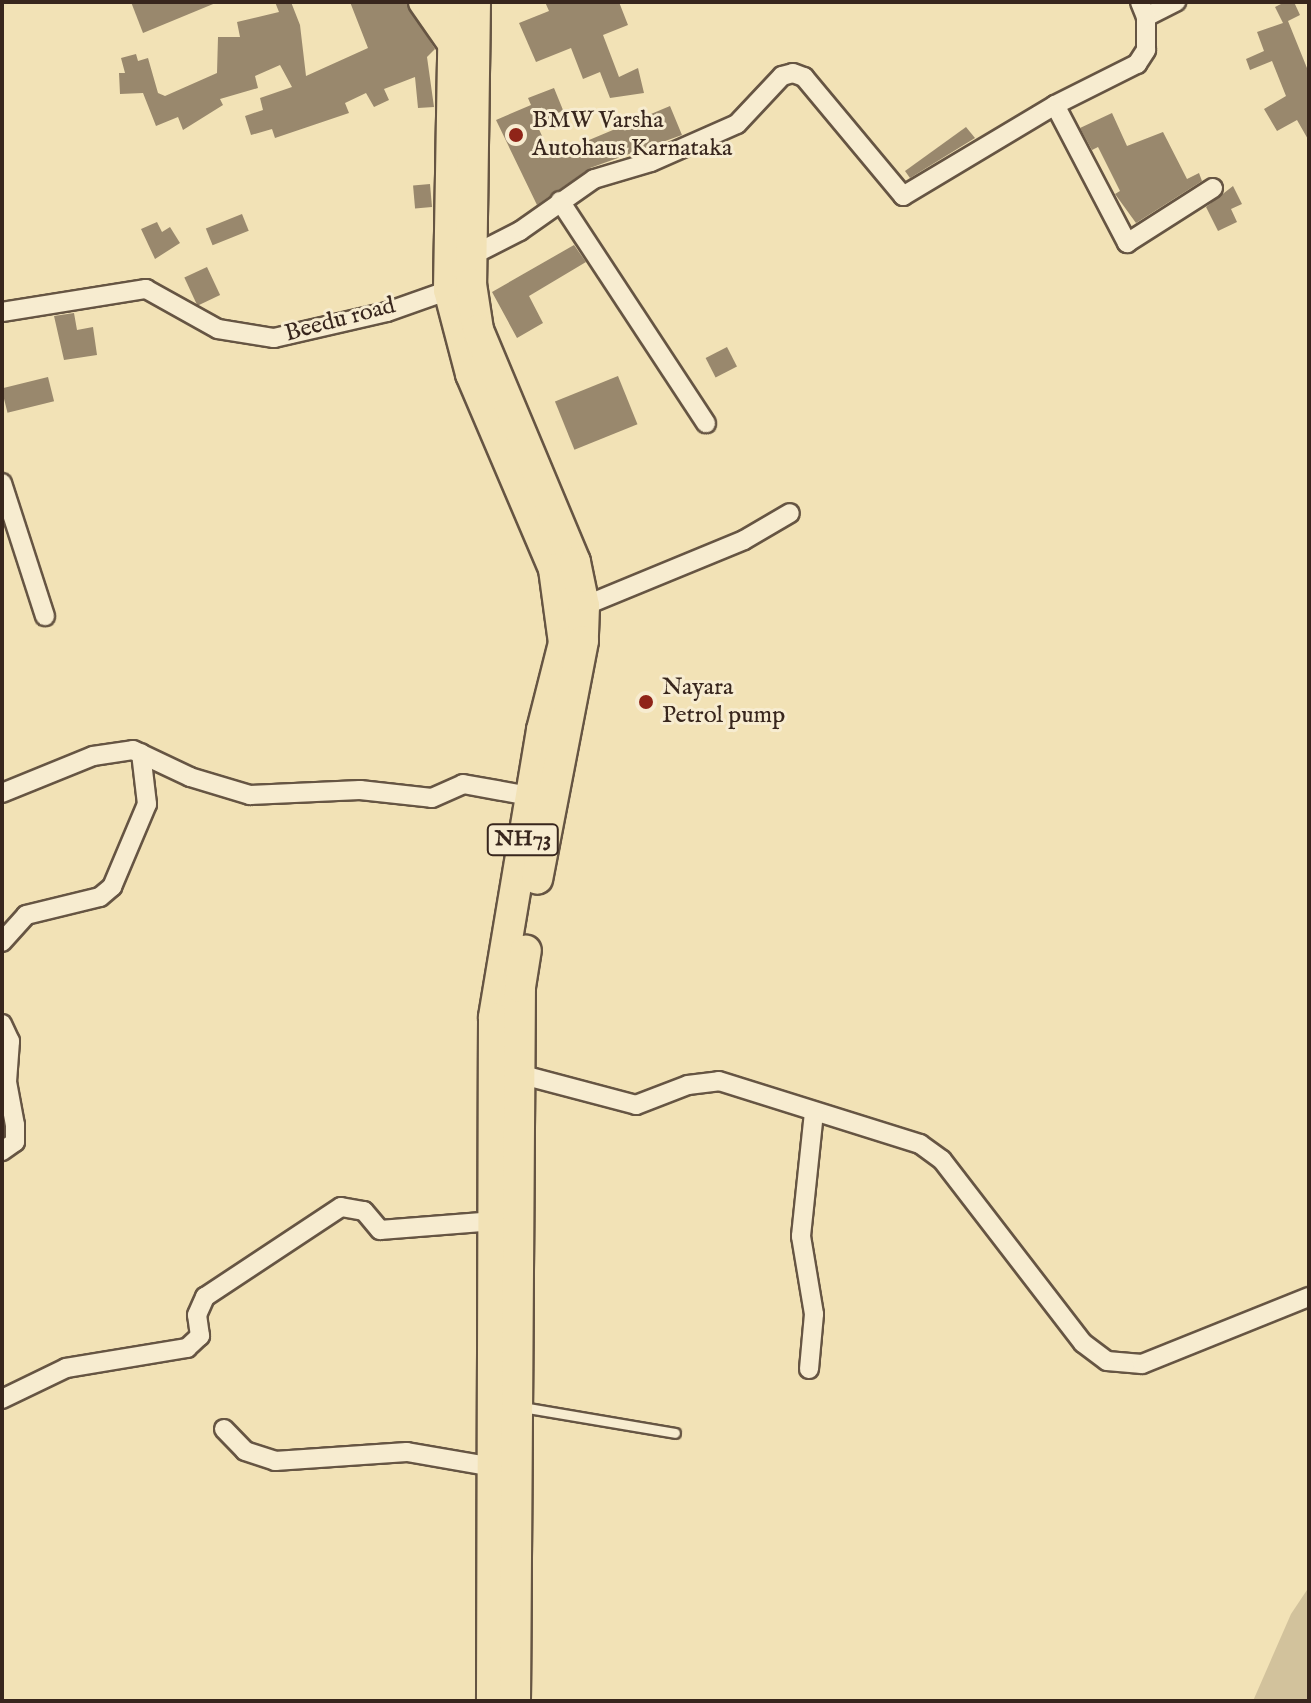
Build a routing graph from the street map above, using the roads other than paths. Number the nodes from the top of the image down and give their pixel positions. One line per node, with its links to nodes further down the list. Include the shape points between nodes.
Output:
1 (423, 2): 6 (main road)
2 (454, 2): 6 (highway, NH73)
3 (475, 2): 6 (highway, NH73)
4 (1176, 2): 5 (street)
5 (1143, 9): 7 (street, via 1146,50 1137,64)
6 (464, 46): 10 (highway, NH73); 11 (highway, NH73)
7 (1055, 105): 8 (street, via 1127,243); 9 (street, via 903,196 804,77 793,73 782,76 737,124 651,162 594,179)
8 (1213, 188)
9 (560, 201): 10 (street, via 520,231); 13 (street)
10 (471, 256): 16 (highway, NH73, via 478,330 575,562)
11 (449, 290): 12 (street, Beedu road, via 387,312 274,338 218,329 146,289); 20 (highway, NH73, via 471,374 554,569 564,643)
12 (2, 312)
13 (706, 423)
14 (2, 483): 17 (street)
15 (790, 513): 16 (street, via 744,540)
16 (584, 606): 23 (highway, NH73, via 583,641 520,987)
17 (45, 616)
18 (141, 753): 19 (street, via 93,756); 20 (street, via 190,777 250,795 360,790 432,798 463,784); 21 (street, via 147,804 112,887 100,897 26,915)
19 (2, 793)
20 (530, 796): 26 (highway, NH73, via 494,1018)
21 (2, 942)
22 (2, 1024): 25 (street, via 10,1041 7,1082 15,1142)
23 (519, 1074): 24 (street, via 636,1105 688,1085 719,1081); 30 (highway, NH73)
24 (814, 1113): 27 (street, via 920,1144 942,1160 1053,1309 1107,1361 1142,1364); 28 (street, via 801,1236 814,1314)
25 (2, 1151)
26 (495, 1221): 29 (street, via 380,1230 364,1211 341,1207 205,1297 197,1315 200,1336 187,1348 66,1368); 33 (highway, NH73)
27 (1309, 1297)
28 (809, 1369)
29 (2, 1399)
30 (518, 1407): 32 (lane); 35 (highway, NH73)
31 (224, 1429): 33 (street, via 245,1451 275,1461 407,1452)
32 (675, 1433)
33 (493, 1467): 34 (highway, NH73)
34 (492, 1701)
35 (515, 1701)

